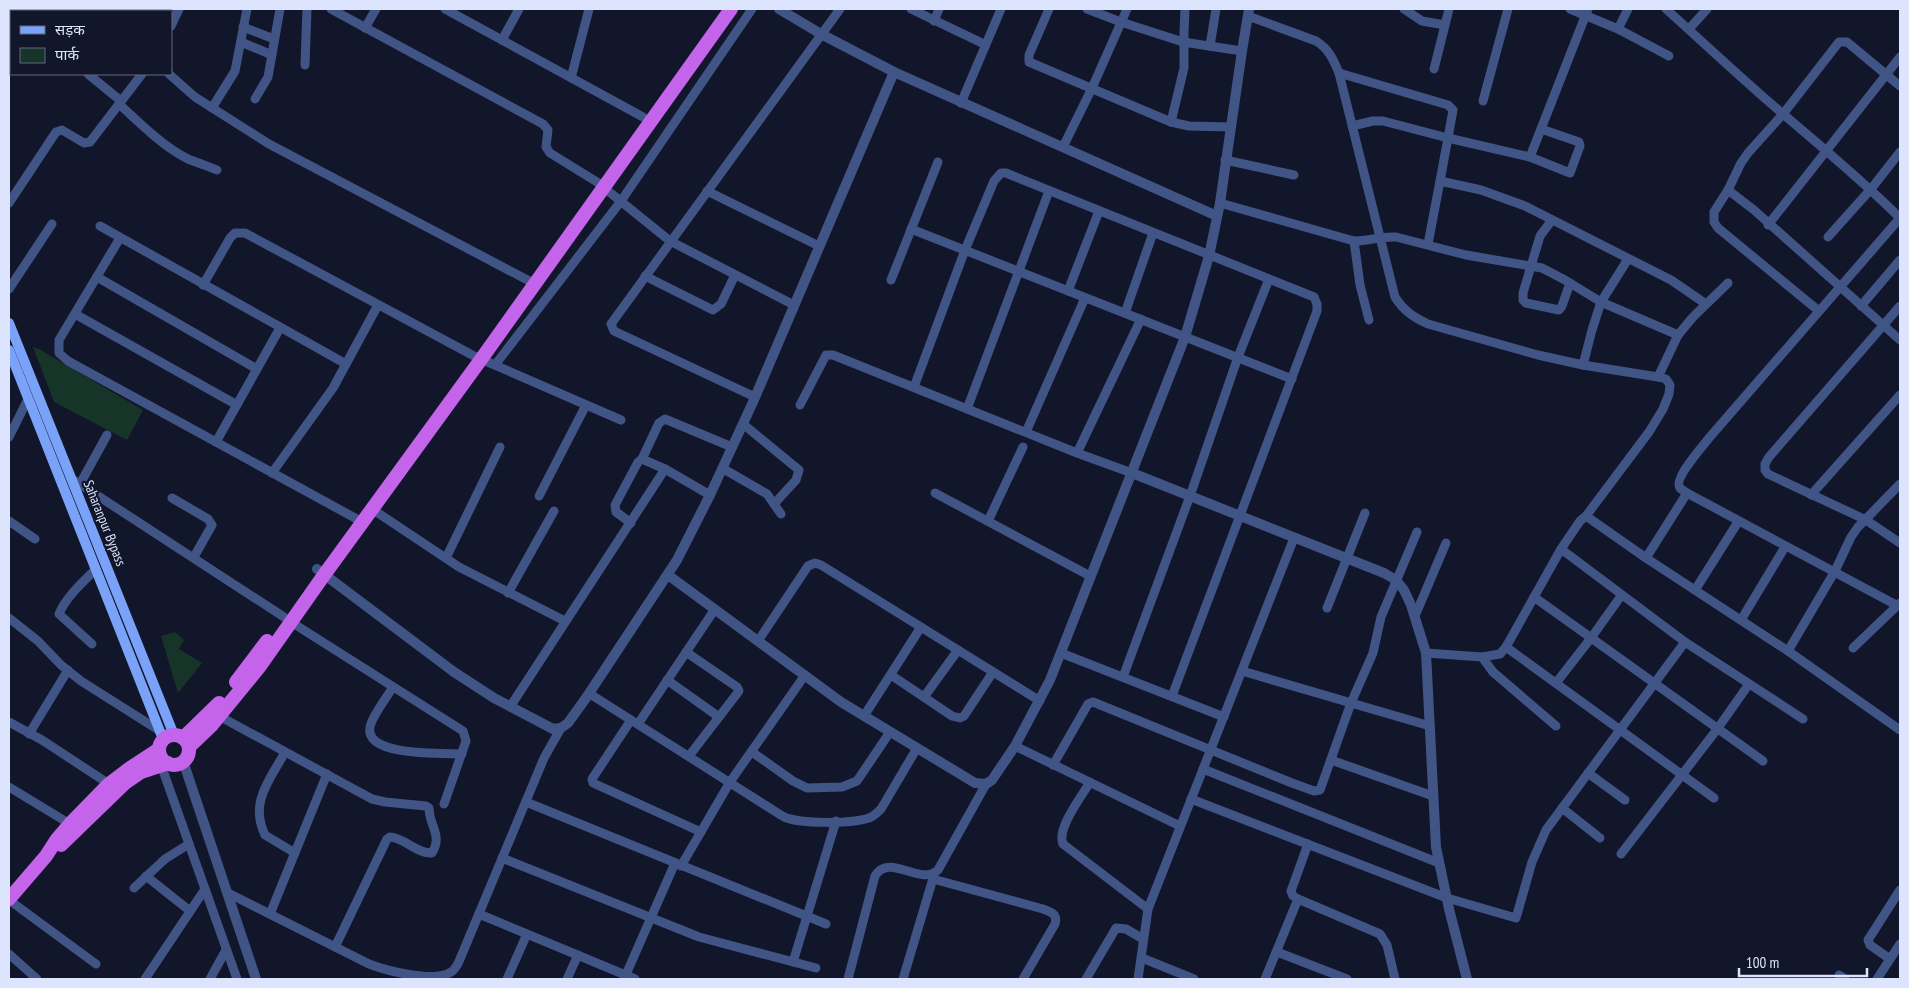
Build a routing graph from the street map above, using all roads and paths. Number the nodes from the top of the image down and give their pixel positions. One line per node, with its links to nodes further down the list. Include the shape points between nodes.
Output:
1 (179, 9): 35 (street)
2 (247, 9): 37 (street)
3 (280, 9): 42 (street)
4 (307, 9): 52 (street)
5 (331, 9): 38 (street)
6 (376, 9): 38 (street)
7 (444, 9): 30 (street)
8 (519, 9): 43 (street)
9 (589, 9): 60 (street)
10 (720, 9): 69 (highway)
11 (731, 9): 84 (highway)
12 (752, 9): 89 (street)
13 (780, 9): 41 (street)
14 (840, 9): 41 (street)
15 (911, 9): 33 (street)
16 (939, 9): 33 (street)
17 (1001, 9): 46 (street)
18 (1049, 9): 62 (street, via 1029,54 1030,62)
19 (1087, 9): 34 (street)
20 (1127, 9): 34 (street)
21 (1185, 9): 45 (street)
22 (1216, 9): 47 (street)
23 (1404, 9): 36 (street, via 1422,21)
24 (1449, 9): 36 (street)
25 (1508, 9): 64 (street)
26 (1570, 9): 31 (street)
27 (1628, 9): 39 (street)
28 (1666, 9): 40 (street)
29 (1707, 9): 40 (street)
30 (456, 11): 43 (street)
31 (1586, 12): 39 (street); 73 (street)
32 (1249, 13): 48 (street); 55 (street, via 1316,40 1332,56)
33 (934, 20): 46 (street)
34 (1122, 22): 45 (street); 62 (street)
35 (172, 24)
36 (1445, 25): 53 (street)
37 (243, 27): 42 (street); 44 (street)
38 (365, 28): 84 (street, via 546,127 548,150)
39 (1618, 29): 50 (street)
40 (1689, 29): 68 (street)
41 (821, 34): 54 (street); 87 (street)
42 (274, 39): 49 (street)
43 (502, 40): 60 (street)
44 (240, 42): 49 (street); 67 (street, via 232,76)
45 (1183, 42): 47 (street); 70 (street, via 1183,75)
46 (984, 44): 66 (street)
47 (1210, 46): 48 (street)
48 (1242, 51): 72 (street)
49 (272, 55): 63 (street, via 268,77)
50 (1669, 56)
51 (1900, 57): 59 (street)
52 (305, 65)
53 (1434, 69)
54 (894, 72): 66 (street); 107 (street)
55 (1339, 73): 71 (street); 74 (street, via 1448,105 1453,110)
56 (89, 75): 65 (street)
57 (141, 75): 65 (street)
58 (170, 75): 67 (street)
59 (1886, 75): 61 (street); 68 (street, via 1847,42 1839,42); 76 (street)
60 (570, 78): 69 (street)
61 (1900, 86)
62 (1092, 88): 70 (street); 75 (street)
63 (255, 99)
64 (1483, 101)
65 (120, 102): 81 (street, via 146,129 178,153); 90 (street, via 87,144 66,131 58,130)
66 (961, 102): 75 (street)
67 (212, 108): 119 (street, via 269,144)
68 (1783, 114): 76 (street); 86 (street, via 1748,153)
69 (643, 118): 84 (highway)
70 (1171, 122): 72 (street)
71 (1352, 126): 74 (street, via 1383,120); 103 (street)
72 (1230, 127): 79 (street)
73 (1541, 129): 78 (street); 78 (street, via 1579,142 1572,170 1570,173)
74 (1448, 138): 78 (street); 83 (street)
75 (1063, 147): 93 (street)
76 (1827, 150): 85 (street); 97 (street)
77 (1900, 152): 85 (street)
78 (1530, 158)
79 (1226, 160): 82 (street); 91 (street)
80 (938, 162): 99 (street)
81 (217, 170)
82 (1294, 175)
83 (1440, 181): 95 (street, via 1505,197); 106 (street)
84 (600, 185): 89 (street); 119 (highway)
85 (1871, 189): 94 (street); 101 (street)
86 (1728, 190): 97 (street); 133 (street, via 1714,212 1718,228)
87 (707, 191): 104 (street); 107 (street)
88 (1049, 191): 92 (street); 108 (street, via 1006,173 997,176); 113 (street)
89 (621, 201): 104 (street); 148 (street)
90 (9, 203)
91 (1220, 203): 93 (street); 105 (street)
92 (1099, 211): 100 (street); 125 (street)
93 (1217, 216): 109 (street)
94 (1900, 218): 123 (street)
95 (1552, 220): 110 (street); 112 (street, via 1540,236)
96 (52, 224): 124 (street)
97 (1768, 224): 123 (street)
98 (100, 226): 102 (street)
99 (911, 230): 108 (street); 118 (street)
100 (1153, 233): 109 (street); 134 (street)
101 (1828, 237)
102 (120, 238): 116 (street); 122 (street)
103 (1380, 238): 105 (street); 106 (street, via 1396,237); 149 (street, via 1395,297 1413,318)
104 (670, 241): 114 (street); 115 (street)
105 (1354, 241): 137 (street)
106 (1428, 244): 112 (street, via 1466,255)
107 (819, 246): 129 (street)
108 (965, 250): 113 (street); 154 (street)
109 (1209, 256): 117 (street); 142 (street)
110 (1628, 259): 127 (street); 130 (street, via 1671,280)
111 (1900, 260): 131 (street)
112 (1532, 266): 121 (street); 121 (street, via 1523,293 1526,302 1559,310)
113 (1018, 271): 125 (street); 161 (street)
114 (735, 275): 115 (street, via 721,304 713,310); 129 (street)
115 (645, 276): 156 (street, via 612,320 614,331)
116 (97, 278): 135 (street); 151 (street)
117 (1269, 279): 146 (street); 153 (street, via 1309,294 1317,304)
118 (891, 280)
119 (531, 282): 145 (highway)
120 (1728, 282): 130 (street)
121 (1570, 283): 127 (street)
122 (203, 284): 128 (street, via 230,238 240,232); 140 (street)
123 (1840, 287): 131 (street); 133 (street)
124 (9, 289)
125 (1068, 291): 126 (street)
126 (1085, 298): 134 (street); 164 (street)
127 (1602, 302): 141 (street); 149 (street)
128 (378, 304): 145 (street); 147 (street)
129 (794, 304): 156 (street)
130 (1706, 304): 141 (street)
131 (1861, 306): 139 (street)
132 (1900, 306): 139 (street)
133 (1819, 311): 180 (street, via 1684,471 1679,485)
134 (1126, 313): 136 (street)
135 (75, 314): 159 (street); 167 (street, via 60,340 59,353 63,357)
136 (1141, 320): 142 (street); 171 (street)
137 (1369, 320)
138 (9, 323): 177 (main road, Saharanpur Bypass)
139 (1883, 325): 143 (street); 182 (street, via 1765,464 1768,474)
140 (280, 328): 147 (street); 151 (street)
141 (1678, 335): 152 (street)
142 (1185, 337): 146 (street); 176 (street)
143 (1900, 340)
144 (9, 350): 150 (main road)
145 (478, 357): 148 (street); 187 (highway); 193 (highway)
146 (1238, 358): 153 (street); 184 (street)
147 (346, 364): 175 (street, via 333,388)
148 (495, 365): 158 (street)
149 (1583, 365): 152 (street)
150 (12, 367): 157 (main road)
151 (257, 369): 159 (street)
152 (1658, 377): 191 (street, via 1670,384 1663,410)
153 (1292, 379): 192 (street)
154 (914, 387): 160 (street, via 829,354); 161 (street)
155 (1900, 395): 182 (street)
156 (755, 397): 163 (street)
157 (28, 399): 166 (street); 210 (main road)
158 (586, 404): 162 (street); 183 (street)
159 (237, 405): 167 (street)
160 (800, 405)
161 (967, 409): 164 (street)
162 (621, 420)
163 (743, 424): 170 (street); 186 (street, via 799,470 796,480)
164 (1026, 432): 171 (street)
165 (107, 435): 177 (street)
166 (9, 437)
167 (216, 442): 175 (street)
168 (500, 446): 207 (street)
169 (1023, 446): 196 (street)
170 (732, 447): 172 (street, via 665,419 659,423); 173 (street)
171 (1077, 453): 176 (street)
172 (642, 459): 174 (street); 198 (street, via 615,505 616,512)
173 (722, 468): 181 (street); 186 (street, via 766,494)
174 (665, 469): 181 (street); 198 (street)
175 (272, 472): 193 (street)
176 (1132, 473): 184 (street); 214 (street)
177 (76, 482): 206 (street); 273 (main road, Saharanpur Bypass)
178 (1900, 484): 194 (street)
179 (935, 493): 196 (street)
180 (1687, 493): 197 (street); 208 (street)
181 (710, 495): 213 (street)
182 (1811, 495): 194 (street)
183 (540, 496)
184 (1190, 496): 192 (street); 246 (street)
185 (172, 498): 206 (street, via 212,525)
186 (774, 504): 190 (street)
187 (372, 509): 207 (street); 212 (highway)
188 (554, 511): 217 (street)
189 (1365, 513): 209 (street)
190 (781, 514)
191 (1586, 516): 205 (street); 208 (street)
192 (1240, 517): 200 (street); 253 (street)
193 (355, 518): 212 (highway)
194 (1866, 520): 203 (street); 211 (street, via 1851,536)
195 (9, 521): 201 (street)
196 (988, 521): 214 (street)
197 (1738, 522): 204 (street); 216 (street)
198 (631, 523): 227 (street)
199 (1417, 532): 215 (street)
200 (1294, 538): 209 (street); 242 (street)
201 (35, 539)
202 (1446, 543): 223 (street)
203 (1900, 543)
204 (1785, 547): 211 (street); 226 (street)
205 (1561, 550): 218 (street); 219 (street)
206 (194, 558): 225 (street)
207 (446, 558): 217 (street)
208 (1646, 558): 216 (street)
209 (1347, 559): 215 (street); 221 (street)
210 (96, 569): 232 (street, via 59,614); 273 (main road)
211 (1835, 571): 220 (street); 236 (street)
212 (320, 572): 225 (highway); 257 (street, via 428,654)
213 (668, 575): 222 (street); 252 (street)
214 (1090, 576): 238 (street)
215 (1396, 580): 223 (street, via 1404,590); 256 (street, via 1378,626 1376,645)
216 (1695, 590): 226 (street)
217 (508, 593): 227 (street)
218 (1621, 596): 229 (street); 231 (street)
219 (1534, 597): 229 (street); 233 (street)
220 (1899, 604): 234 (street)
221 (1327, 608)
222 (715, 610): 230 (street); 237 (street)
223 (1414, 616): 239 (street)
224 (9, 618): 241 (street)
225 (287, 620): 251 (street); 258 (highway, via 252,677); 273 (highway, via 228,693)
226 (1741, 620): 236 (street)
227 (565, 621): 257 (street)
228 (921, 627): 230 (street, via 815,563 808,566); 235 (street); 245 (street)
229 (1591, 638): 248 (street); 249 (street)
230 (758, 641): 244 (street)
231 (1685, 642): 249 (street); 250 (street)
232 (92, 644)
233 (1506, 647): 240 (street, via 1500,654); 248 (street)
234 (1853, 648)
235 (958, 650): 243 (street); 254 (street)
236 (1788, 651): 270 (street)
237 (686, 652): 247 (street); 260 (street, via 739,689)
238 (1062, 653): 246 (street); 255 (street)
239 (1426, 653): 240 (street); 265 (street)
240 (1482, 657): 266 (street, via 1493,672)
241 (68, 670): 272 (street); 273 (street)
242 (1242, 671): 256 (street); 261 (street)
243 (993, 672): 254 (street, via 960,718); 255 (street)
244 (805, 675): 259 (street); 278 (street)
245 (891, 675): 254 (street); 259 (street)
246 (1123, 677): 253 (street)
247 (667, 680): 260 (street); 264 (street)
248 (1556, 683): 269 (street)
249 (1655, 684): 268 (street); 269 (street)
250 (1749, 684): 262 (street); 268 (street)
251 (393, 686): 279 (street, via 463,731 466,741); 279 (street, via 371,724 373,739 393,750)
252 (590, 694): 264 (street); 267 (street)
253 (1172, 696): 261 (street)
254 (924, 697)
255 (1040, 701): 274 (street)
256 (1351, 703): 265 (street); 281 (street)
257 (510, 707): 267 (street, via 544,726)
258 (219, 716): 273 (highway); 277 (street)
259 (864, 716): 271 (street)
260 (719, 717): 280 (street)
261 (1224, 717): 276 (street)
262 (1803, 719)
263 (9, 722): 272 (street)
264 (635, 722): 280 (street); 305 (street, via 594,776 593,783)
265 (1430, 726): 295 (street)
266 (1556, 726)
267 (561, 728): 299 (street, via 544,758)
268 (1718, 728): 282 (street); 289 (street)
269 (1620, 730): 287 (street); 289 (street)
270 (1900, 730)
271 (890, 732): 275 (street); 278 (street, via 858,781 842,787 807,788)
272 (29, 734): 292 (street)
273 (171, 740): 283 (highway, via 189,752); 284 (highway, via 160,755); 292 (highway)
274 (1015, 746): 285 (street); 293 (street)
275 (917, 748): 293 (street, via 975,783); 302 (street, via 875,815 860,820)
276 (1211, 750): 281 (street, via 1318,792); 285 (street, via 1090,702); 286 (street)
277 (285, 752): 288 (street); 309 (street, via 261,795 258,812 265,835)
278 (752, 752): 290 (street)
279 (462, 754): 300 (street)
280 (689, 756): 290 (street)
281 (1331, 760): 295 (street)
282 (1763, 761)
283 (183, 762): 284 (highway); 320 (street)
284 (164, 764): 307 (street); 311 (highway, via 141,772 126,783)
285 (1053, 764): 291 (street)
286 (1203, 769): 297 (street); 313 (street)
287 (1588, 773): 298 (street); 301 (street)
288 (327, 774): 309 (street); 334 (street, via 372,799 428,807 437,838 433,851 429,853 397,838 388,839)
289 (1682, 774): 296 (street); 310 (street)
290 (730, 782): 302 (street, via 793,821); 305 (street)
291 (1090, 782): 304 (street); 324 (street, via 1062,829 1061,840)
292 (108, 784): 303 (highway)
293 (986, 784): 316 (street)
294 (9, 787): 303 (street)
295 (1433, 796): 313 (street)
296 (1714, 798)
297 (1191, 799): 304 (street); 308 (street)
298 (1625, 800)
299 (526, 802): 312 (street); 314 (street)
300 (444, 804)
301 (1562, 808): 306 (street); 321 (street, via 1538,844 1516,918)
302 (836, 821): 328 (street)
303 (70, 824): 311 (highway)
304 (1180, 826): 324 (street)
305 (701, 832): 314 (street)
306 (1600, 838)
307 (189, 844): 315 (street, via 165,858); 318 (street)
308 (1308, 844): 321 (street); 323 (street, via 1291,891)
309 (295, 853): 326 (street)
310 (1621, 854)
311 (46, 856): 322 (highway)
312 (502, 858): 327 (street); 329 (street)
313 (1439, 863): 321 (street)
314 (678, 865): 328 (street); 329 (street)
315 (146, 876): 317 (street); 325 (street)
316 (933, 877): 355 (street, via 893,867 879,870); 356 (street); 357 (street, via 1054,915 1055,924)
317 (134, 888)
318 (205, 889): 325 (street); 335 (street)
319 (1900, 890): 340 (street, via 1868,940)
320 (228, 893): 326 (street); 350 (street)
321 (1447, 898): 364 (street)
322 (9, 899): 342 (street)
323 (1298, 899): 336 (street); 363 (street, via 1380,934)
324 (1148, 910): 332 (street)
325 (190, 911): 347 (street)
326 (270, 914): 334 (street)
327 (479, 914): 331 (street); 343 (street)
328 (806, 916): 330 (street); 341 (street)
329 (651, 919): 341 (street, via 699,937); 345 (street)
330 (826, 924)
331 (528, 934): 338 (street); 352 (street)
332 (1143, 940): 339 (street); 358 (street, via 1126,929 1116,928)
333 (1900, 944): 340 (street)
334 (335, 947): 343 (street, via 394,972 436,976 451,972)
335 (226, 950): 348 (street); 349 (street)
336 (1277, 952): 361 (street); 362 (street)
337 (9, 954): 346 (street)
338 (578, 955): 345 (street); 353 (street)
339 (1142, 958): 359 (street); 360 (street)
340 (1890, 959): 365 (street)
341 (793, 962): 344 (street)
342 (96, 964)
343 (456, 967): 351 (street)
344 (816, 968)
345 (624, 977): 354 (street)
346 (37, 979)
347 (144, 979)
348 (210, 979)
349 (237, 979)
350 (256, 979)
351 (453, 979)
352 (508, 979)
353 (567, 979)
354 (635, 979)
355 (848, 979)
356 (903, 979)
357 (1023, 979)
358 (1086, 979)
359 (1138, 979)
360 (1194, 979)
361 (1265, 979)
362 (1347, 979)
363 (1395, 979)
364 (1467, 979)
365 (1877, 979)

